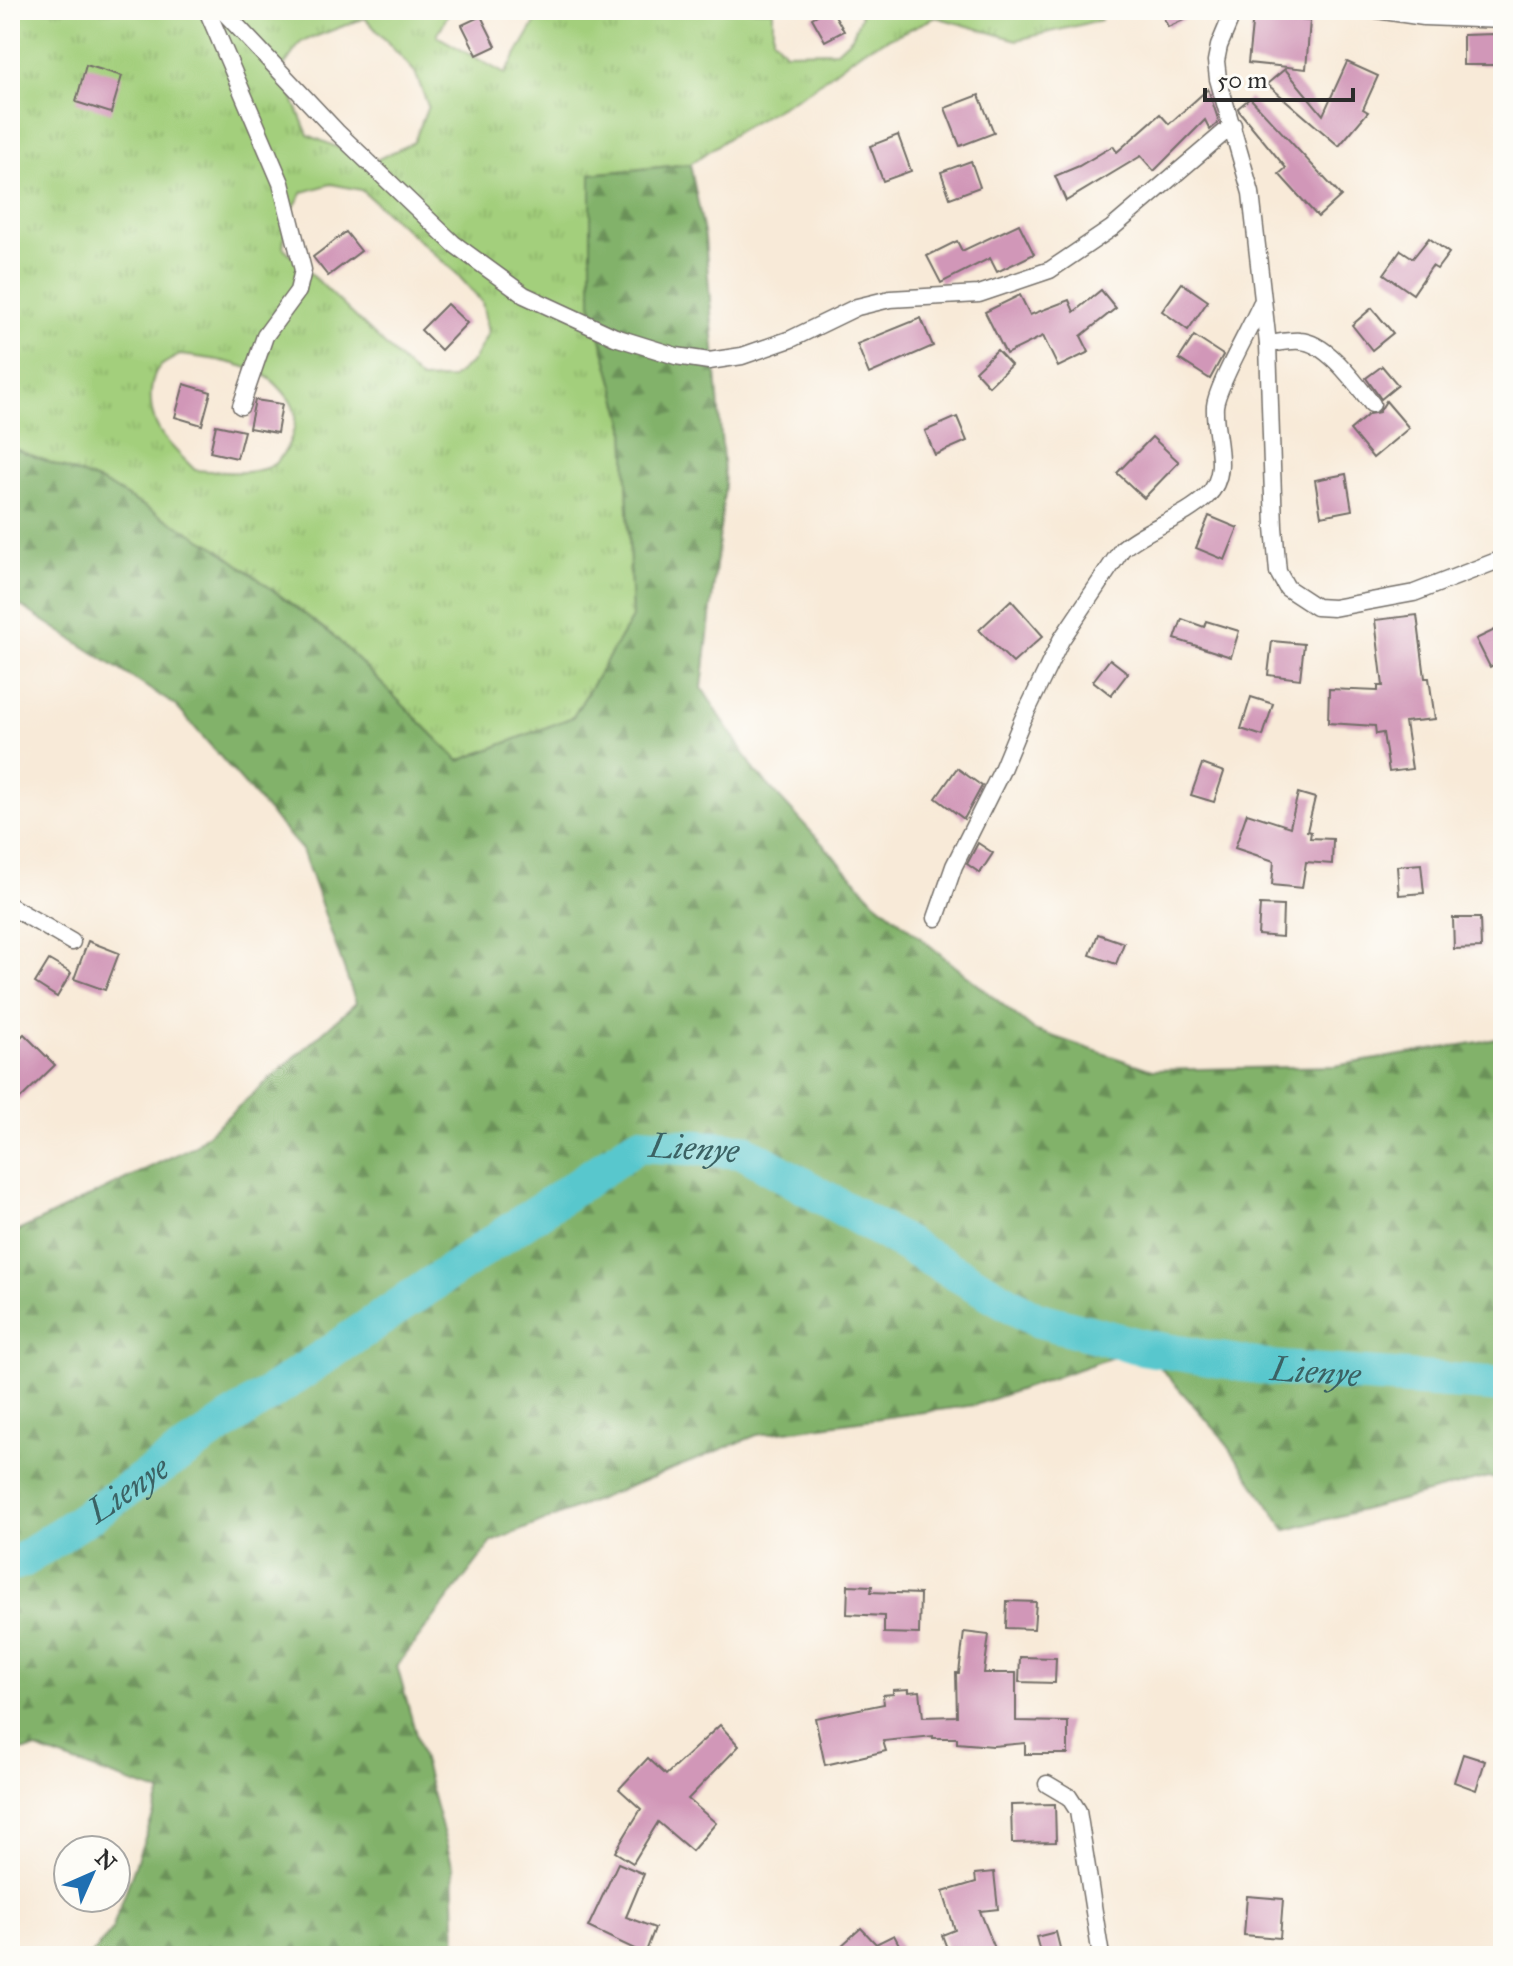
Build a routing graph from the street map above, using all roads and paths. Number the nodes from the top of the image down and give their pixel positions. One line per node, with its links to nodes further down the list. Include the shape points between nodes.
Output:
1 (207, 10): 10 (street, via 281,183 303,270 298,291 265,336)
2 (222, 10): 6 (street, via 337,132 454,244 524,295 615,337 709,361 791,339 857,307 890,299 979,294 1050,270 1112,228)
3 (1234, 10): 6 (street, via 1216,61)
4 (1377, 10): 5 (street)
5 (1503, 20)
6 (1233, 125): 7 (street, via 1251,193)
7 (1261, 303): 8 (street); 13 (street, via 1215,403 1221,449 1218,477 1209,495 1122,549 1061,640 954,866)
8 (1268, 344): 9 (street, via 1316,344); 11 (street, via 1274,527 1278,572 1287,588 1316,607 1333,608 1414,593)
9 (1372, 404)
10 (241, 406)
11 (1494, 562)
12 (10, 906): 14 (street)
13 (936, 918)
14 (72, 942)
15 (1047, 1784): 16 (street, via 1069,1797 1078,1811)
16 (1101, 1956)

